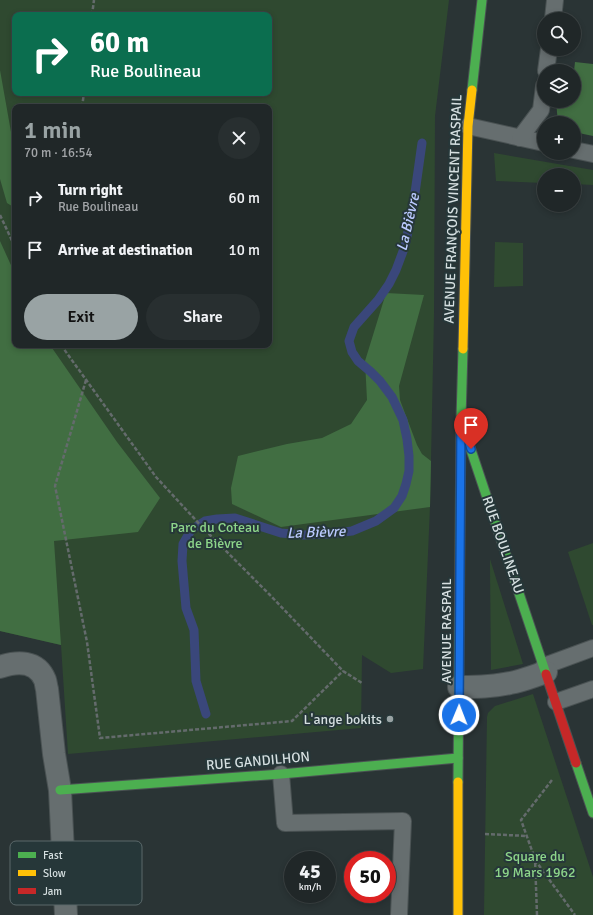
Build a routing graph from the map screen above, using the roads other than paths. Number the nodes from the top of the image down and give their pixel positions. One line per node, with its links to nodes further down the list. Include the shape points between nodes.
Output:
1 (482, 0): 5 (main road, AVENUE FRANÇOIS VINCENT RASPAIL)
2 (555, 0): 3 (lane)
3 (554, 12)
4 (541, 108): 6 (lane)
5 (468, 126): 6 (lane); 10 (main road, AVENUE FRANÇOIS VINCENT RASPAIL)
6 (520, 138): 7 (lane)
7 (537, 142)
8 (581, 151): 9 (lane)
9 (593, 154)
10 (461, 419): 13 (main road, RUE BOULINEAU); 14 (main road, AVENUE RASPAIL)
11 (593, 648): 13 (lane)
12 (0, 667): 19 (street, via 23,662 36,668 45,680)
13 (545, 669): 14 (street, via 511,683 488,687); 16 (main road, RUE BOULINEAU)
14 (459, 687): 17 (main road, AVENUE RASPAIL)
15 (593, 689): 16 (lane)
16 (556, 702): 20 (main road, RUE BOULINEAU)
17 (458, 758): 18 (main road, RUE GANDILHON); 25 (main road, AVENUE RASPAIL)
18 (281, 774): 19 (main road, RUE GANDILHON); 24 (lane, via 285,823 403,821)
19 (60, 790): 21 (street)
20 (593, 813)
21 (62, 841)
22 (66, 905): 23 (street)
23 (66, 915)
24 (398, 915)
25 (458, 915)

